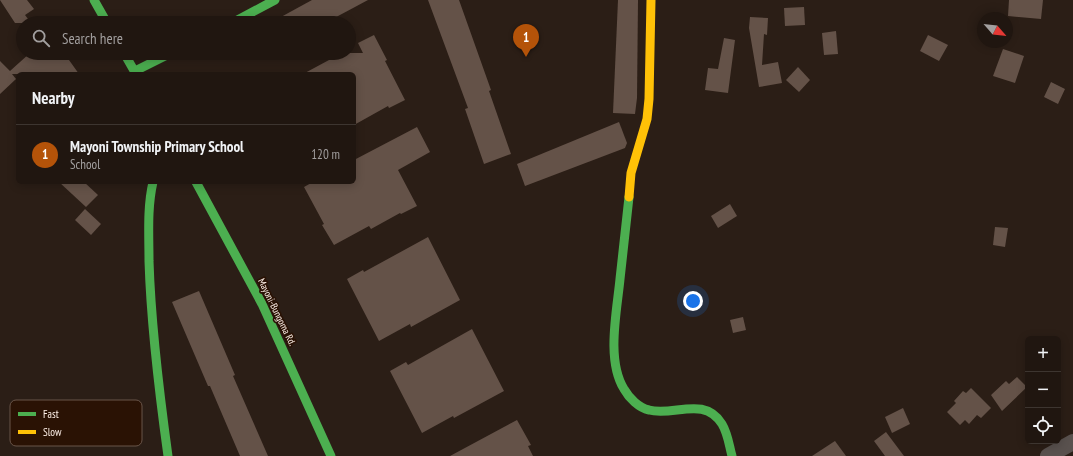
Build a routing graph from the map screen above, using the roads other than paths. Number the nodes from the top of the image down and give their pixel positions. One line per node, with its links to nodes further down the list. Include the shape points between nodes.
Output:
1 (94, 0): 4 (street)
2 (276, 0): 5 (street)
3 (651, 0): 15 (street, via 649,99 647,119 634,161 629,190 615,328 616,366 619,380 627,396 645,409 656,411 696,408 719,419)
4 (103, 16)
5 (245, 16)
6 (128, 60): 8 (street)
7 (159, 60): 9 (street)
8 (135, 72)
9 (138, 72)
10 (153, 184): 13 (street, via 150,198 149,285 159,394)
11 (197, 184): 14 (street, Mayoni-Bungoma Rd., via 262,304)
12 (1073, 442): 16 (street)
13 (168, 456)
14 (330, 456)
15 (732, 456)
16 (1048, 456)

